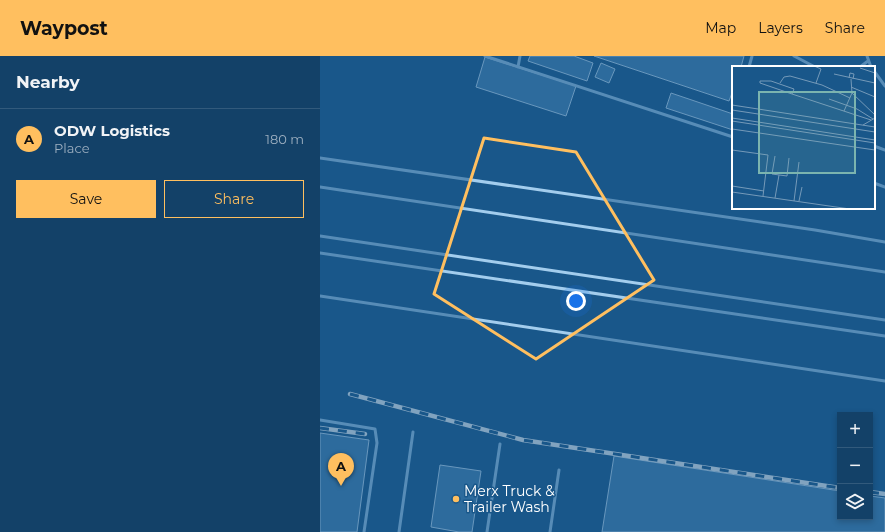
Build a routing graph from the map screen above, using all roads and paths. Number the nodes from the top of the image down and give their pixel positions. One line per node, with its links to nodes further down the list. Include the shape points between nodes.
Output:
1 (485, 56): 11 (lane)
2 (520, 56): 11 (lane)
3 (752, 56): 7 (lane)
4 (794, 56): 8 (lane)
5 (867, 56): 6 (lane)
6 (868, 61): 9 (lane); 10 (lane)
7 (748, 66)
8 (813, 66)
9 (861, 66)
10 (870, 66)
11 (518, 67): 14 (lane)
12 (875, 72): 13 (lane)
13 (885, 86)
14 (732, 137)
15 (875, 146): 16 (lane)
16 (885, 150)
17 (320, 158): 22 (lane)
18 (875, 184): 20 (lane)
19 (320, 187): 24 (lane)
20 (885, 187)
21 (320, 236): 26 (lane)
22 (885, 242)
23 (320, 253): 27 (lane)
24 (885, 272)
25 (320, 296): 28 (lane)
26 (885, 320)
27 (885, 336)
28 (885, 381)
29 (320, 420): 33 (lane, via 375,429 377,443)
30 (413, 432): 34 (lane)
31 (500, 444): 35 (lane)
32 (559, 470): 36 (lane)
33 (364, 532)
34 (399, 532)
35 (487, 532)
36 (550, 532)

